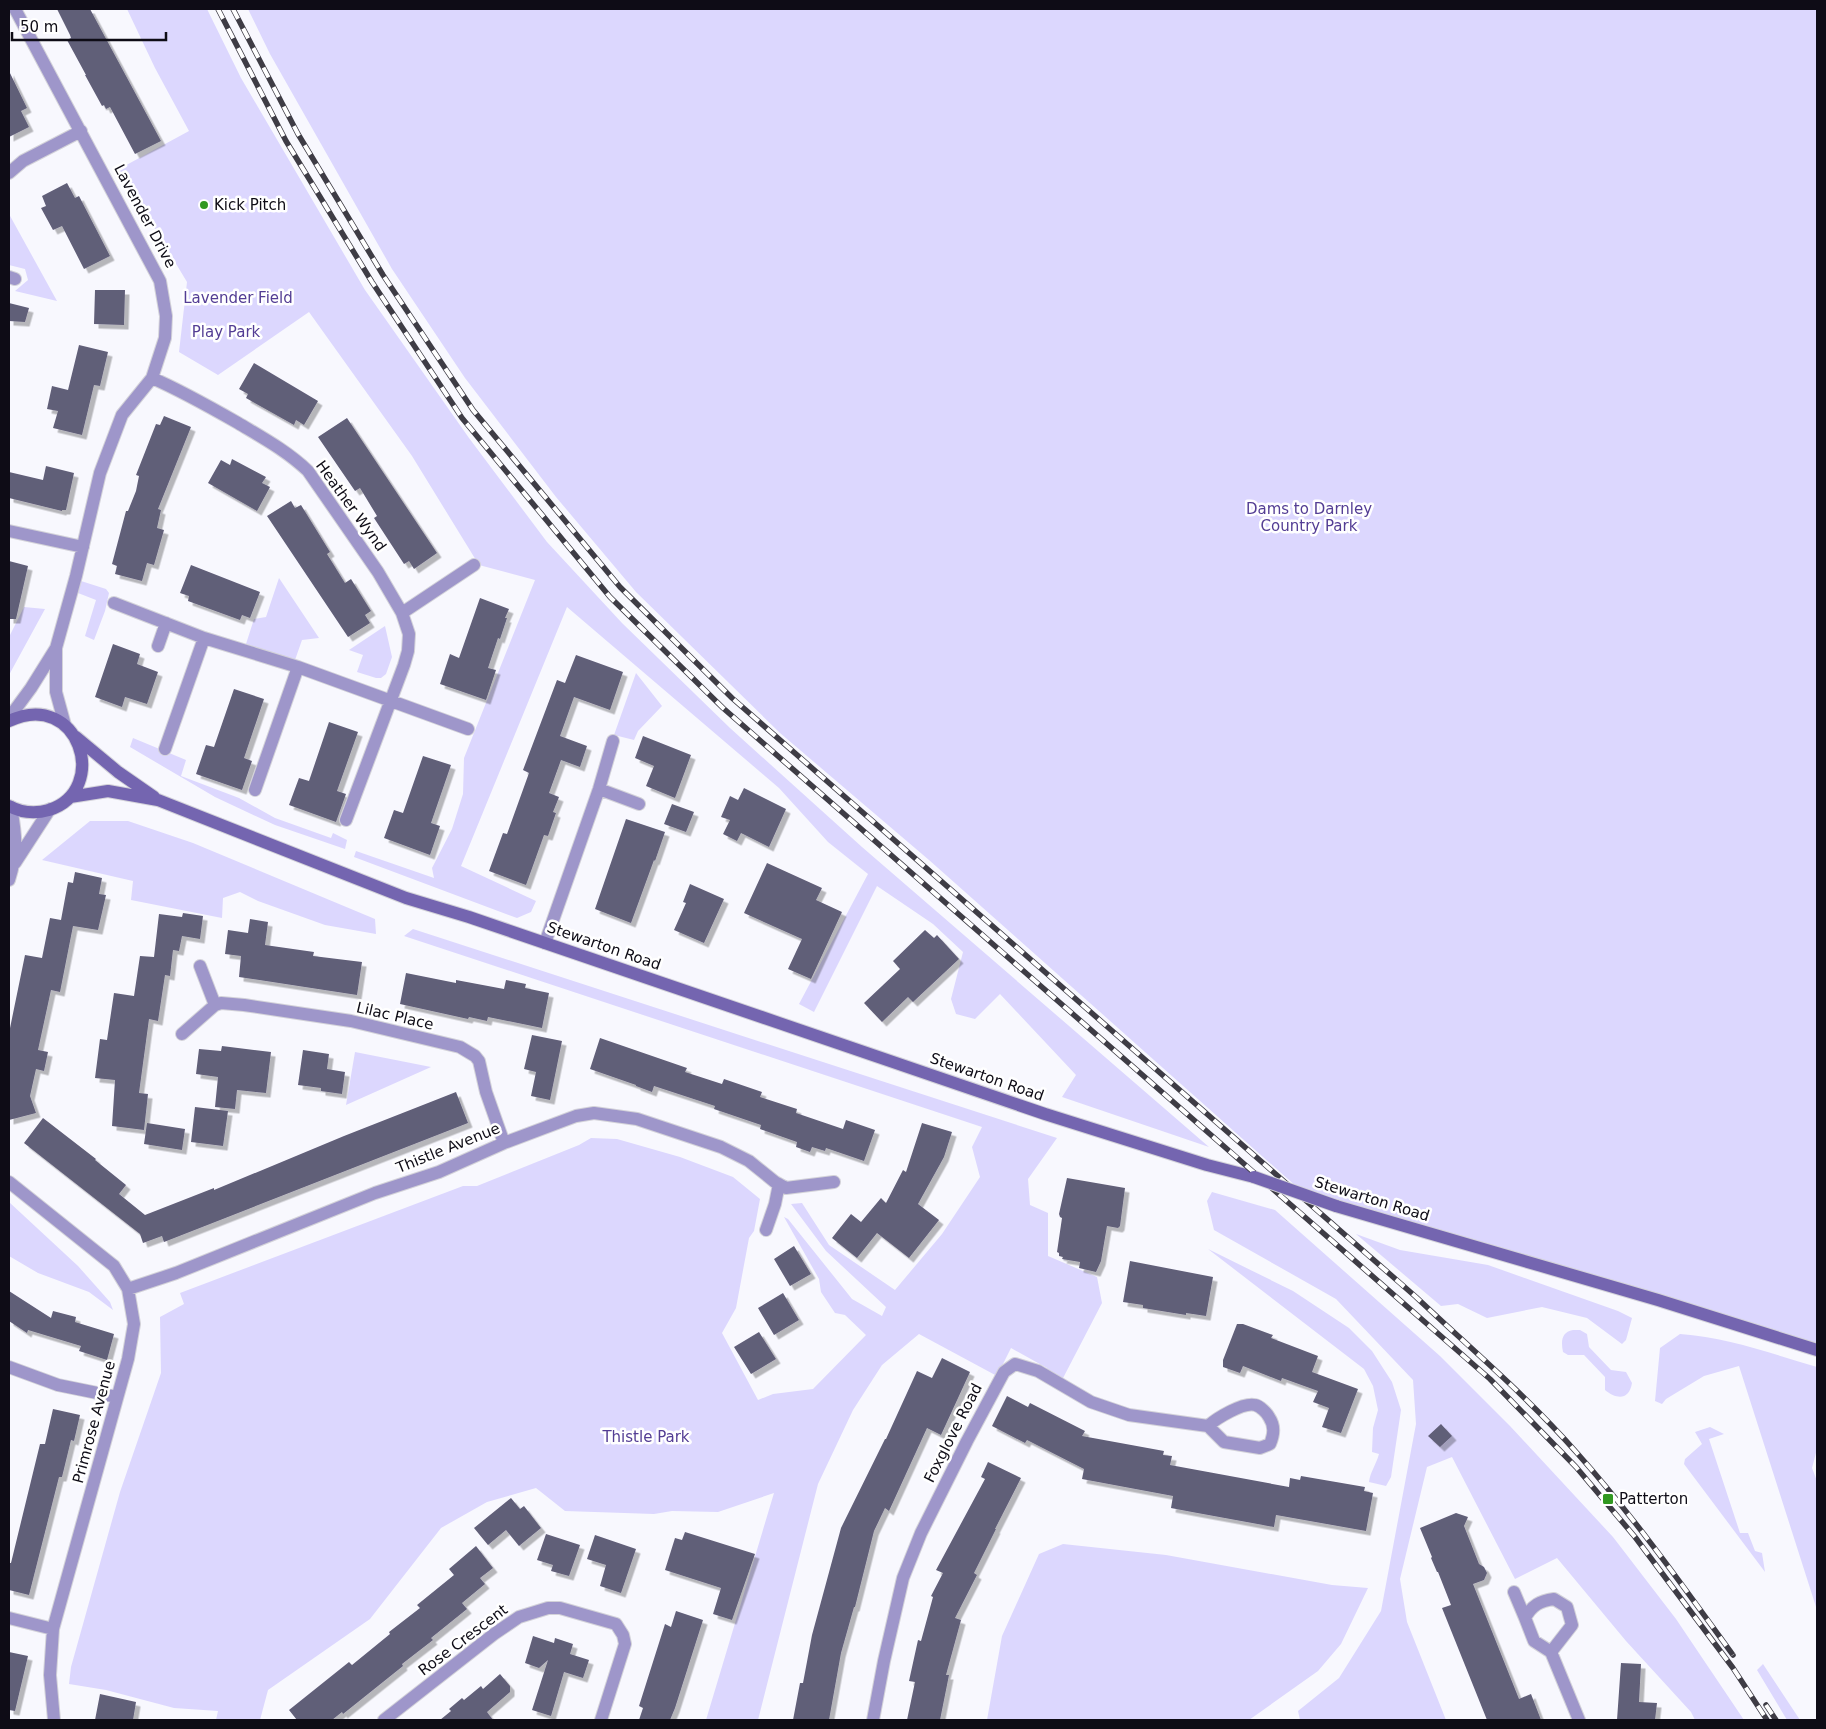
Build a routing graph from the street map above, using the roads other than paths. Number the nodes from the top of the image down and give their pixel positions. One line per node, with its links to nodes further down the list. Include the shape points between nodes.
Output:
1 (15, 9): 2 (street, Lavender Drive)
2 (82, 131): 3 (street, via 23,161); 4 (street, Lavender Drive, via 160,282 165,306 165,338)
3 (9, 173)
4 (152, 378): 6 (street, Lavender Drive, via 122,415 100,473); 9 (street, Heather Wynd, via 189,395 277,446 308,471 378,572)
5 (9, 531): 6 (street)
6 (83, 547): 13 (street, Lavender Drive)
7 (474, 565): 9 (street)
8 (114, 603): 10 (street)
9 (402, 613): 15 (street, Heather Wynd, via 409,634 408,651)
10 (166, 623): 11 (street); 12 (street)
11 (204, 638): 14 (street); 21 (street)
12 (158, 646)
13 (56, 648): 16 (street, Lavender Drive); 17 (street, Lavender Drive, via 56,692)
14 (298, 667): 15 (street); 23 (street)
15 (391, 700): 18 (street); 29 (street, Heather Wynd)
16 (9, 720): 17 (main road, Stewarton Road, via 36,714 51,717)
17 (65, 725): 19 (main road, Stewarton Road)
18 (468, 729)
19 (76, 737): 24 (main road, Stewarton Road, via 83,768); 25 (main road, Stewarton Road)
20 (613, 741): 22 (street)
21 (165, 749)
22 (599, 788): 26 (street); 32 (street)
23 (255, 790)
24 (70, 798): 25 (main road, Stewarton Road, via 108,791); 28 (main road, Stewarton Road)
25 (158, 800): 32 (main road, Stewarton Road, via 406,898)
26 (639, 804)
27 (10, 806): 28 (main road, Stewarton Road, via 23,812 40,813); 30 (street, via 16,840)
28 (50, 809): 30 (street)
29 (346, 820)
30 (14, 865): 31 (street)
31 (9, 880)
32 (545, 943): 42 (main road, Stewarton Road, bridge, via 1045,1114 1254,1177 1336,1206)
33 (200, 966): 34 (street)
34 (215, 1005): 35 (street); 36 (street, Lilac Place, via 244,1005 350,1022 460,1047 479,1062)
35 (182, 1034)
36 (504, 1143): 39 (street, Thistle Avenue, via 576,1116 594,1113 637,1119 750,1160); 41 (street, Thistle Avenue, via 439,1172 375,1193)
37 (9, 1182): 41 (street, Primrose Avenue, via 114,1266)
38 (834, 1182): 39 (street, via 786,1188)
39 (779, 1184): 40 (street)
40 (766, 1230)
41 (128, 1289): 44 (street, Primrose Avenue, via 134,1324)
42 (1817, 1350)
43 (9, 1367): 44 (street, via 58,1385)
44 (117, 1396): 49 (street, Primrose Avenue)
45 (1208, 1426): 45 (street, via 1245,1405 1255,1405 1267,1413 1274,1433 1270,1444 1260,1448 1224,1442); 54 (street, Foxglove Road, via 1129,1415 1091,1402 1038,1370 1015,1364 1004,1372 930,1516 903,1578)
46 (1514, 1592): 48 (street)
47 (9, 1618): 49 (street)
48 (1525, 1618): 50 (street, via 1534,1641); 50 (street, via 1530,1608 1542,1600 1554,1598 1567,1607 1572,1626)
49 (53, 1629): 51 (street, Primrose Avenue, via 50,1675)
50 (1551, 1652): 55 (street)
51 (54, 1720)
52 (384, 1720): 53 (street, Rose Crescent, via 519,1617 548,1608 560,1608 616,1624 623,1635 625,1644)
53 (601, 1720)
54 (873, 1720)
55 (1579, 1720)

